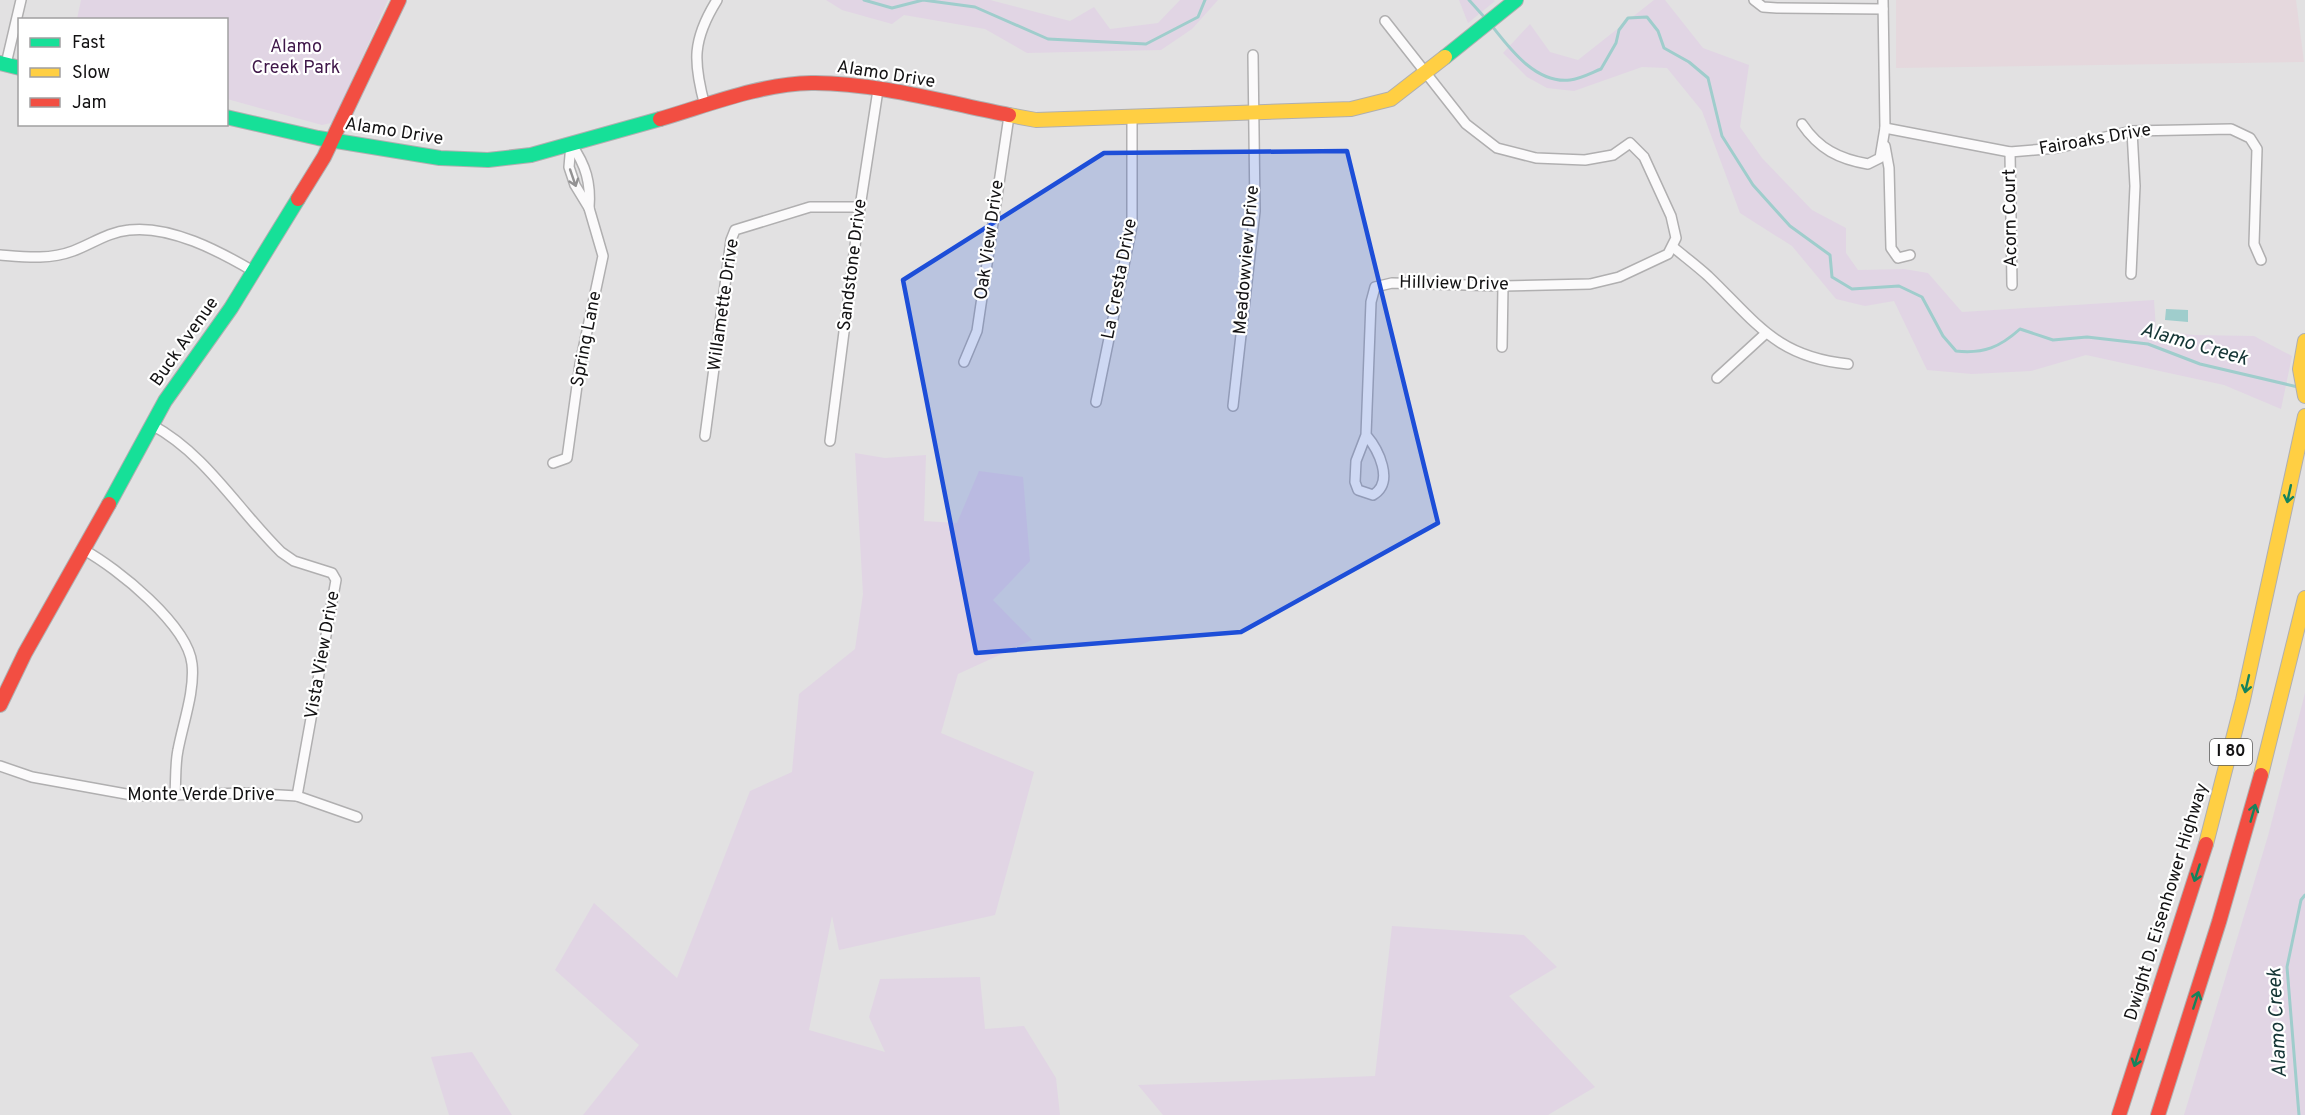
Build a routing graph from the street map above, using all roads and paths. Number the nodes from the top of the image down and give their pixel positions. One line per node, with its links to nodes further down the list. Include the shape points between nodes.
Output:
1 (21, 0): 9 (street)
2 (399, 0): 20 (main road, Buck Avenue)
3 (717, 0): 12 (street, via 704,25 695,63)
4 (1516, 0): 10 (main road, Alamo Drive)
5 (1754, 0): 6 (street, via 1763,7 1777,8)
6 (1883, 4): 18 (street)
7 (1385, 21): 10 (street)
8 (1253, 55): 13 (street, Meadowview Drive)
9 (8, 65)
10 (1428, 74): 13 (main road, Alamo Drive, via 1391,99 1368,106); 26 (street, via 1466,124 1497,148 1516,155 1600,159 1630,143 1644,157 1668,209 1674,226)
11 (878, 90): 12 (main road, Alamo Drive, via 831,83 790,85); 14 (main road, Alamo Drive); 24 (street, Sandstone Drive)
12 (705, 106): 22 (main road, Alamo Drive)
13 (1253, 114): 16 (main road, Alamo Drive); 42 (street, Meadowview Drive, via 1255,211)
14 (1009, 116): 16 (main road, Alamo Drive, via 1036,120); 37 (street, Oak View Drive, via 977,331)
15 (228, 117): 20 (main road, Alamo Drive)
16 (1132, 118): 41 (street, La Cresta Drive, via 1132,226)
17 (1802, 124): 21 (street, via 1810,137 1828,151 1857,162 1869,164 1880,158)
18 (1885, 128): 21 (street); 23 (street, Fairoaks Drive)
19 (2132, 131): 23 (street, Fairoaks Drive, via 2049,150); 29 (street, Fairoaks Drive, via 2231,129 2250,138 2259,157 2254,244); 31 (street, via 2135,186)
20 (333, 141): 22 (main road, Alamo Drive, via 457,160 510,159); 30 (main road, Buck Avenue)
21 (1885, 143): 28 (street, via 1891,248 1898,258)
22 (571, 144): 25 (street, Spring Lane, via 583,162 591,188); 25 (street, Spring Lane, one-way to 25, via 569,167)
23 (2010, 152): 32 (street, Acorn Court)
24 (860, 207): 46 (street, Willamette Drive, via 810,207 735,230); 47 (street, Sandstone Drive)
25 (589, 208): 48 (street, Spring Lane, via 600,241 601,270 580,364 567,458)
26 (1673, 247): 33 (street, Hillview Drive, via 1668,254 1619,277 1590,284); 34 (street)
27 (0, 255): 30 (street, via 55,256 110,234 150,230 178,237)
28 (1910, 255)
29 (2261, 260)
30 (254, 271): 44 (main road, Buck Avenue)
31 (2131, 274)
32 (2012, 285)
33 (1503, 286): 36 (street); 45 (street, Hillview Drive, via 1392,283 1375,287 1371,302)
34 (1765, 334): 38 (street, via 1801,354); 39 (street)
35 (2305, 341): 40 (main road, via 2300,369)
36 (1502, 347)
37 (964, 362)
38 (1848, 364)
39 (1717, 378)
40 (2305, 396)
41 (1096, 402)
42 (1233, 406)
43 (2305, 416): 56 (main road, Dwight D. Eisenhower Highway / I 80, one-way to 56, via 2220,795)
44 (152, 425): 49 (main road, Buck Avenue); 54 (street, Vista View Drive, via 204,466 281,552 294,561 332,573 336,580)
45 (1366, 435): 45 (street, via 1381,459 1382,483 1372,495 1358,490 1355,482 1356,461)
46 (705, 436)
47 (830, 441)
48 (553, 463)
49 (84, 550): 51 (main road, Buck Avenue); 53 (street, via 116,569 172,624 188,648 192,677 177,753)
50 (2305, 597): 59 (main road, I 80, one-way to 50, via 2236,873)
51 (0, 705)
52 (0, 766): 53 (street, Monte Verde Drive, via 32,777 115,794)
53 (175, 795): 54 (street, Monte Verde Drive)
54 (297, 796): 55 (street, Monte Verde Drive)
55 (357, 817)
56 (2129, 1082): 57 (main road); 58 (main road, Dwight D. Eisenhower Highway / I 80)
57 (2110, 1115)
58 (2119, 1115)
59 (2158, 1115)

